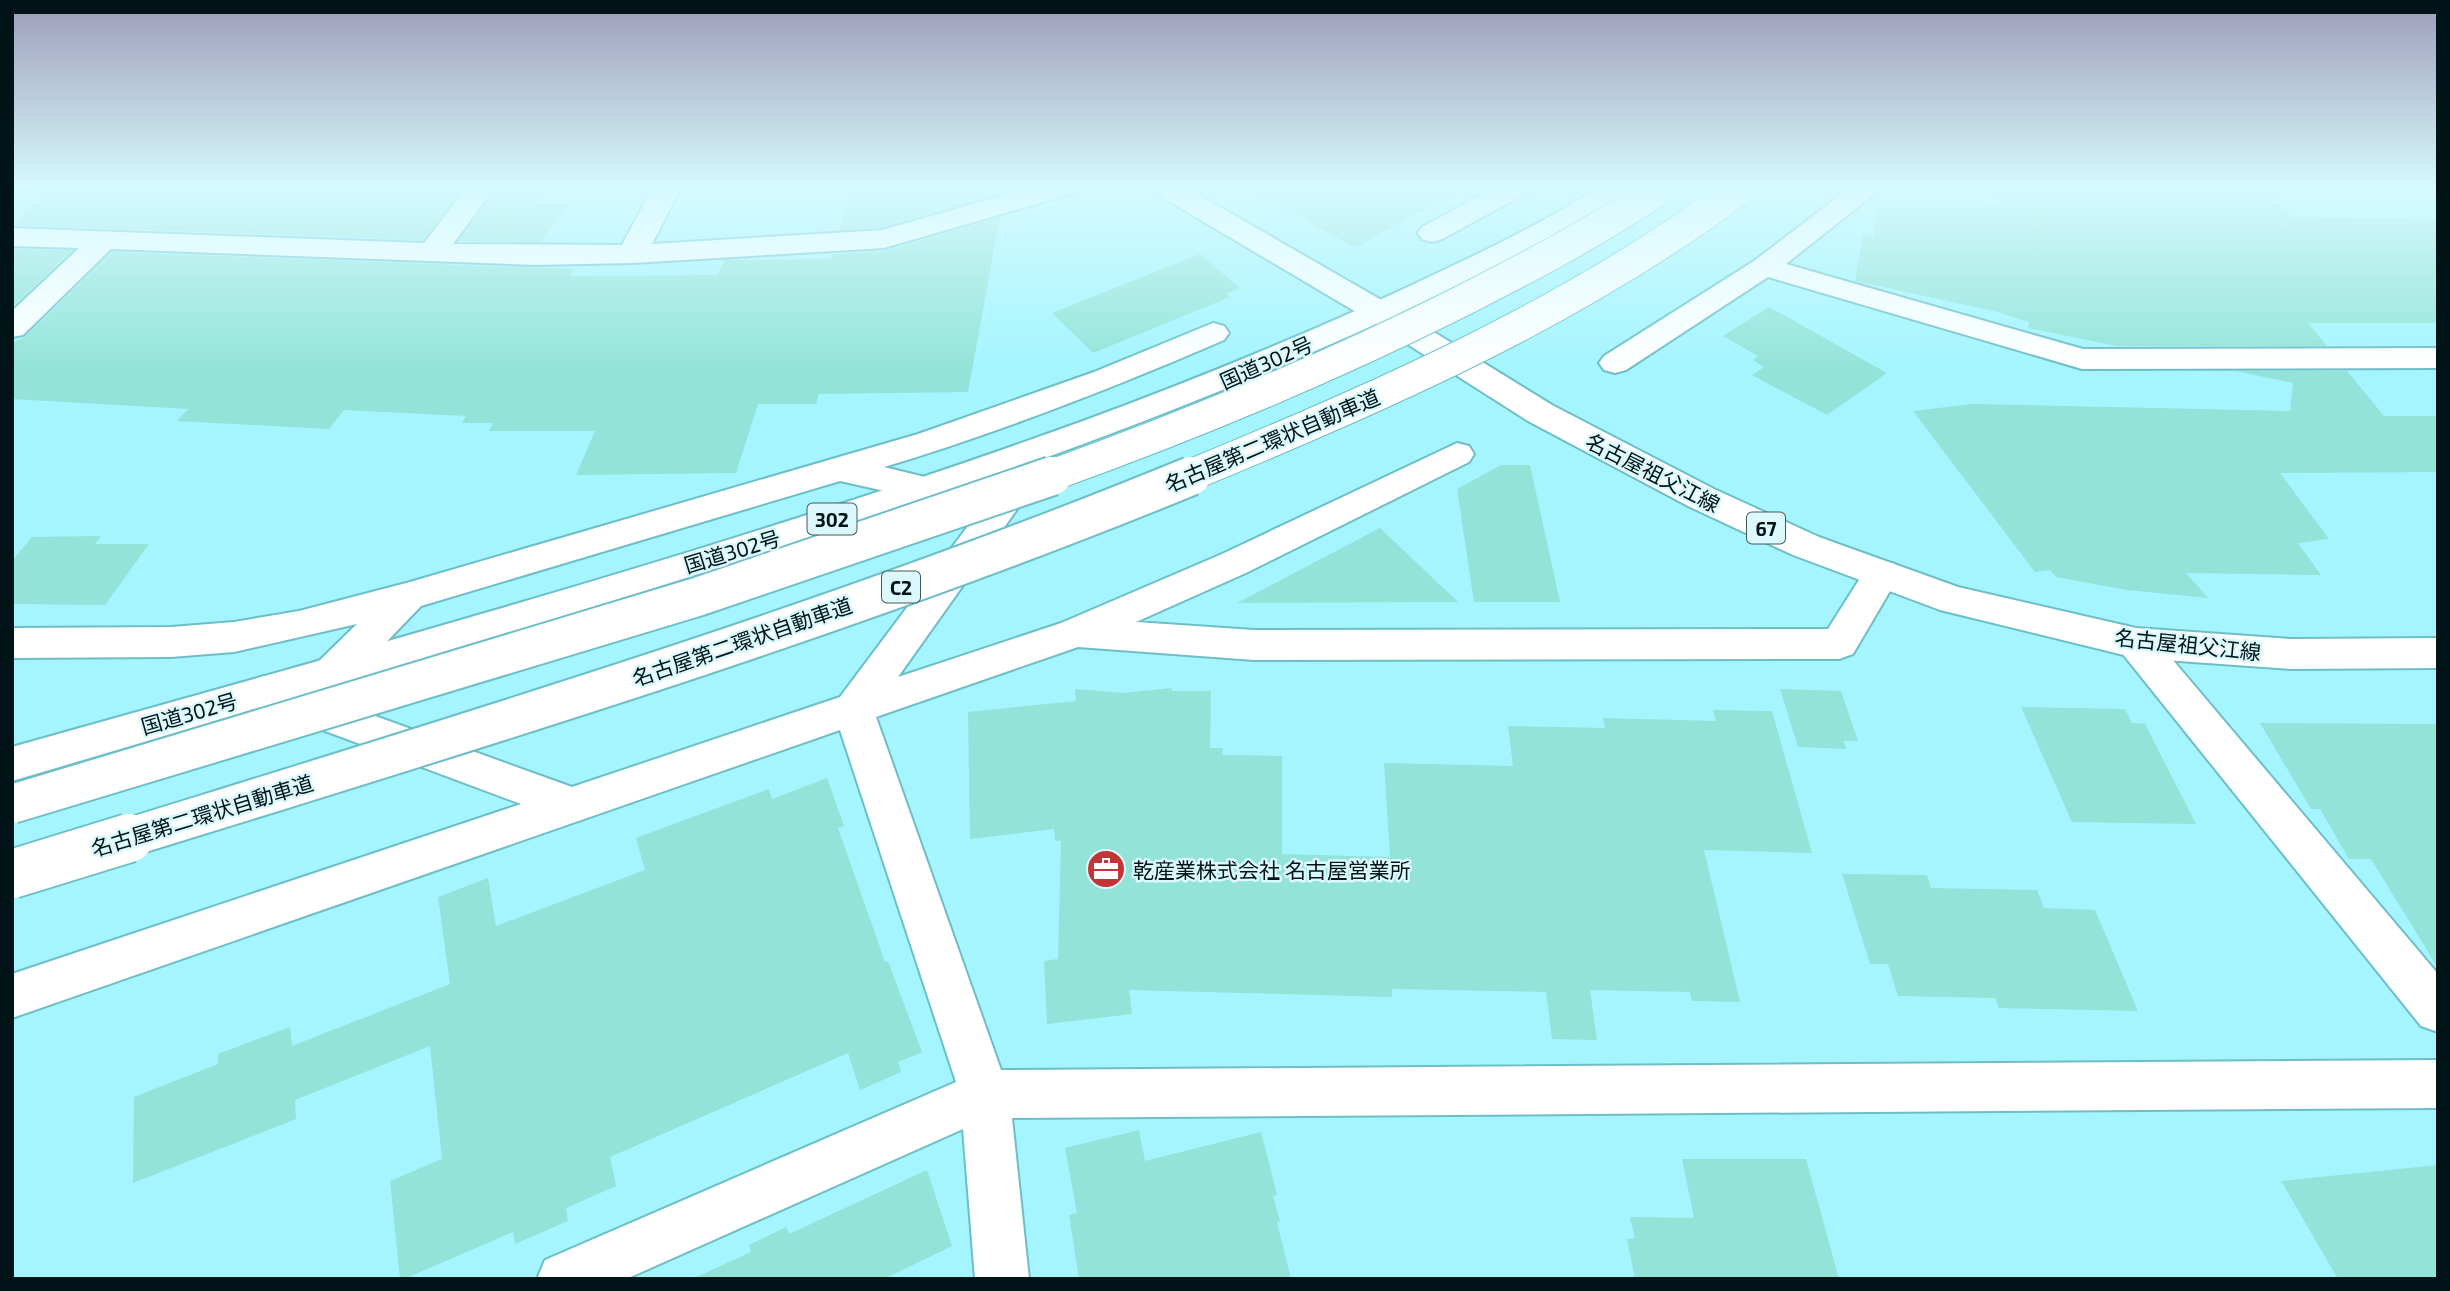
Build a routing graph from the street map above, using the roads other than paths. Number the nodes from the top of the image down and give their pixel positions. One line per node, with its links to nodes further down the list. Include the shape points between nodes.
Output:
1 (96, 247): 15 (main road)
2 (302, 247): 11 (main road)
3 (436, 247): 11 (main road)
4 (636, 247): 12 (main road)
5 (745, 247): 12 (main road)
6 (1268, 247): 14 (main road, 名古屋祖父江線 / 67)
7 (1511, 247): 14 (main road, 国道302号 / 302)
8 (1562, 247): 33 (main road, bridge, via 1390,338 1213,415 1002,495 516,653)
9 (1652, 247): 35 (main road, 名古屋第二環状自動車道 / C2, bridge, via 1445,365 1261,448 1045,535 528,713)
10 (1790, 247): 13 (main road)
11 (432, 252): 12 (main road)
12 (632, 254)
13 (1764, 267): 17 (main road, via 2082,359); 18 (main road)
14 (1379, 312): 19 (main road, 国道302号 / 302, via 1217,384); 23 (main road, 名古屋祖父江線 / 67, via 1540,413 1702,498 1806,546)
15 (12, 328)
16 (1213, 333): 21 (main road, via 1007,417)
17 (2438, 358)
18 (1615, 363)
19 (1043, 448): 22 (main road, 国道302号 / 302); 31 (main road)
20 (1457, 454): 25 (main road, via 1235,563)
21 (841, 470): 22 (main road); 24 (main road)
22 (925, 488): 29 (main road, 国道302号 / 302)
23 (1882, 574): 25 (main road, via 1839,644 1254,645); 27 (main road, 名古屋祖父江線 / 67, via 1953,600)
24 (410, 596): 26 (main road, via 234,637); 29 (main road)
25 (1074, 633): 31 (main road)
26 (12, 643)
27 (2136, 643): 28 (main road, 名古屋祖父江線 / 67, via 2290,654); 37 (main road)
28 (2438, 653)
29 (333, 672): 30 (main road, 国道302号 / 302)
30 (264, 692): 32 (main road, 国道302号 / 302); 34 (main road)
31 (853, 710): 34 (main road); 39 (main road)
32 (12, 764)
33 (12, 804)
34 (573, 805): 36 (main road)
35 (12, 874)
36 (12, 996)
37 (2438, 1010)
38 (2438, 1084): 39 (main road)
39 (985, 1094): 40 (main road); 41 (main road)
40 (564, 1279)
41 (1002, 1279)

